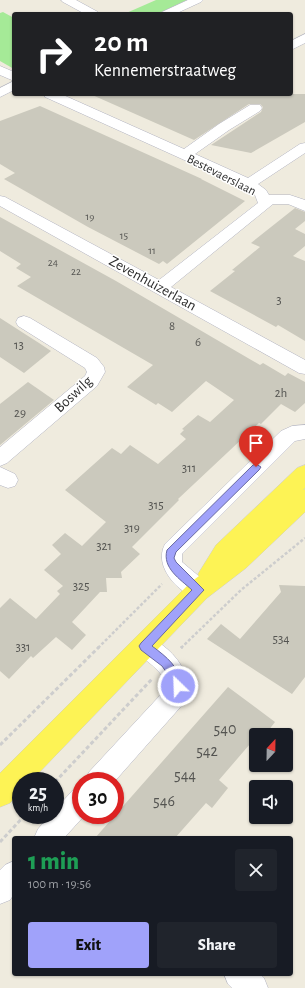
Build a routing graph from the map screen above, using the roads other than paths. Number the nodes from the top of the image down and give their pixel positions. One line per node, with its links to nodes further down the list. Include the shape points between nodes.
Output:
1 (67, 0): 3 (street)
2 (197, 0): 4 (street)
3 (90, 12)
4 (170, 12)
5 (305, 38): 6 (street)
6 (293, 45)
7 (0, 70): 8 (street)
8 (12, 76)
9 (12, 87): 10 (street)
10 (0, 93)
11 (54, 96): 14 (street, Bestevaerslaan)
12 (256, 108): 14 (street)
13 (303, 150): 15 (street)
14 (185, 155): 15 (street, Bestevaerslaan)
15 (249, 184): 17 (street, Bestevaerslaan, via 261,193)
16 (0, 200): 19 (street, Zevenhuizerlaan)
17 (264, 200): 18 (street, via 290,199); 19 (street, Bestevaerslaan, via 266,204)
18 (305, 206)
19 (160, 287): 21 (street, Zevenhuizerlaan)
20 (24, 322): 23 (street, Boswilg, via 91,363 96,372 91,380)
21 (305, 368)
22 (305, 432): 26 (street, via 292,433 288,436 172,550 172,565)
23 (0, 458)
24 (305, 474): 26 (main road, via 224,552)
25 (305, 498): 26 (main road, via 238,561)
26 (199, 590): 27 (main road)
27 (145, 646): 28 (street, via 166,662 176,677 176,695); 29 (main road)
28 (106, 772)
29 (0, 793)
30 (72, 810): 31 (street)
31 (49, 836)
32 (12, 876): 33 (street)
33 (0, 890)
34 (240, 976): 35 (street)
35 (254, 988)

